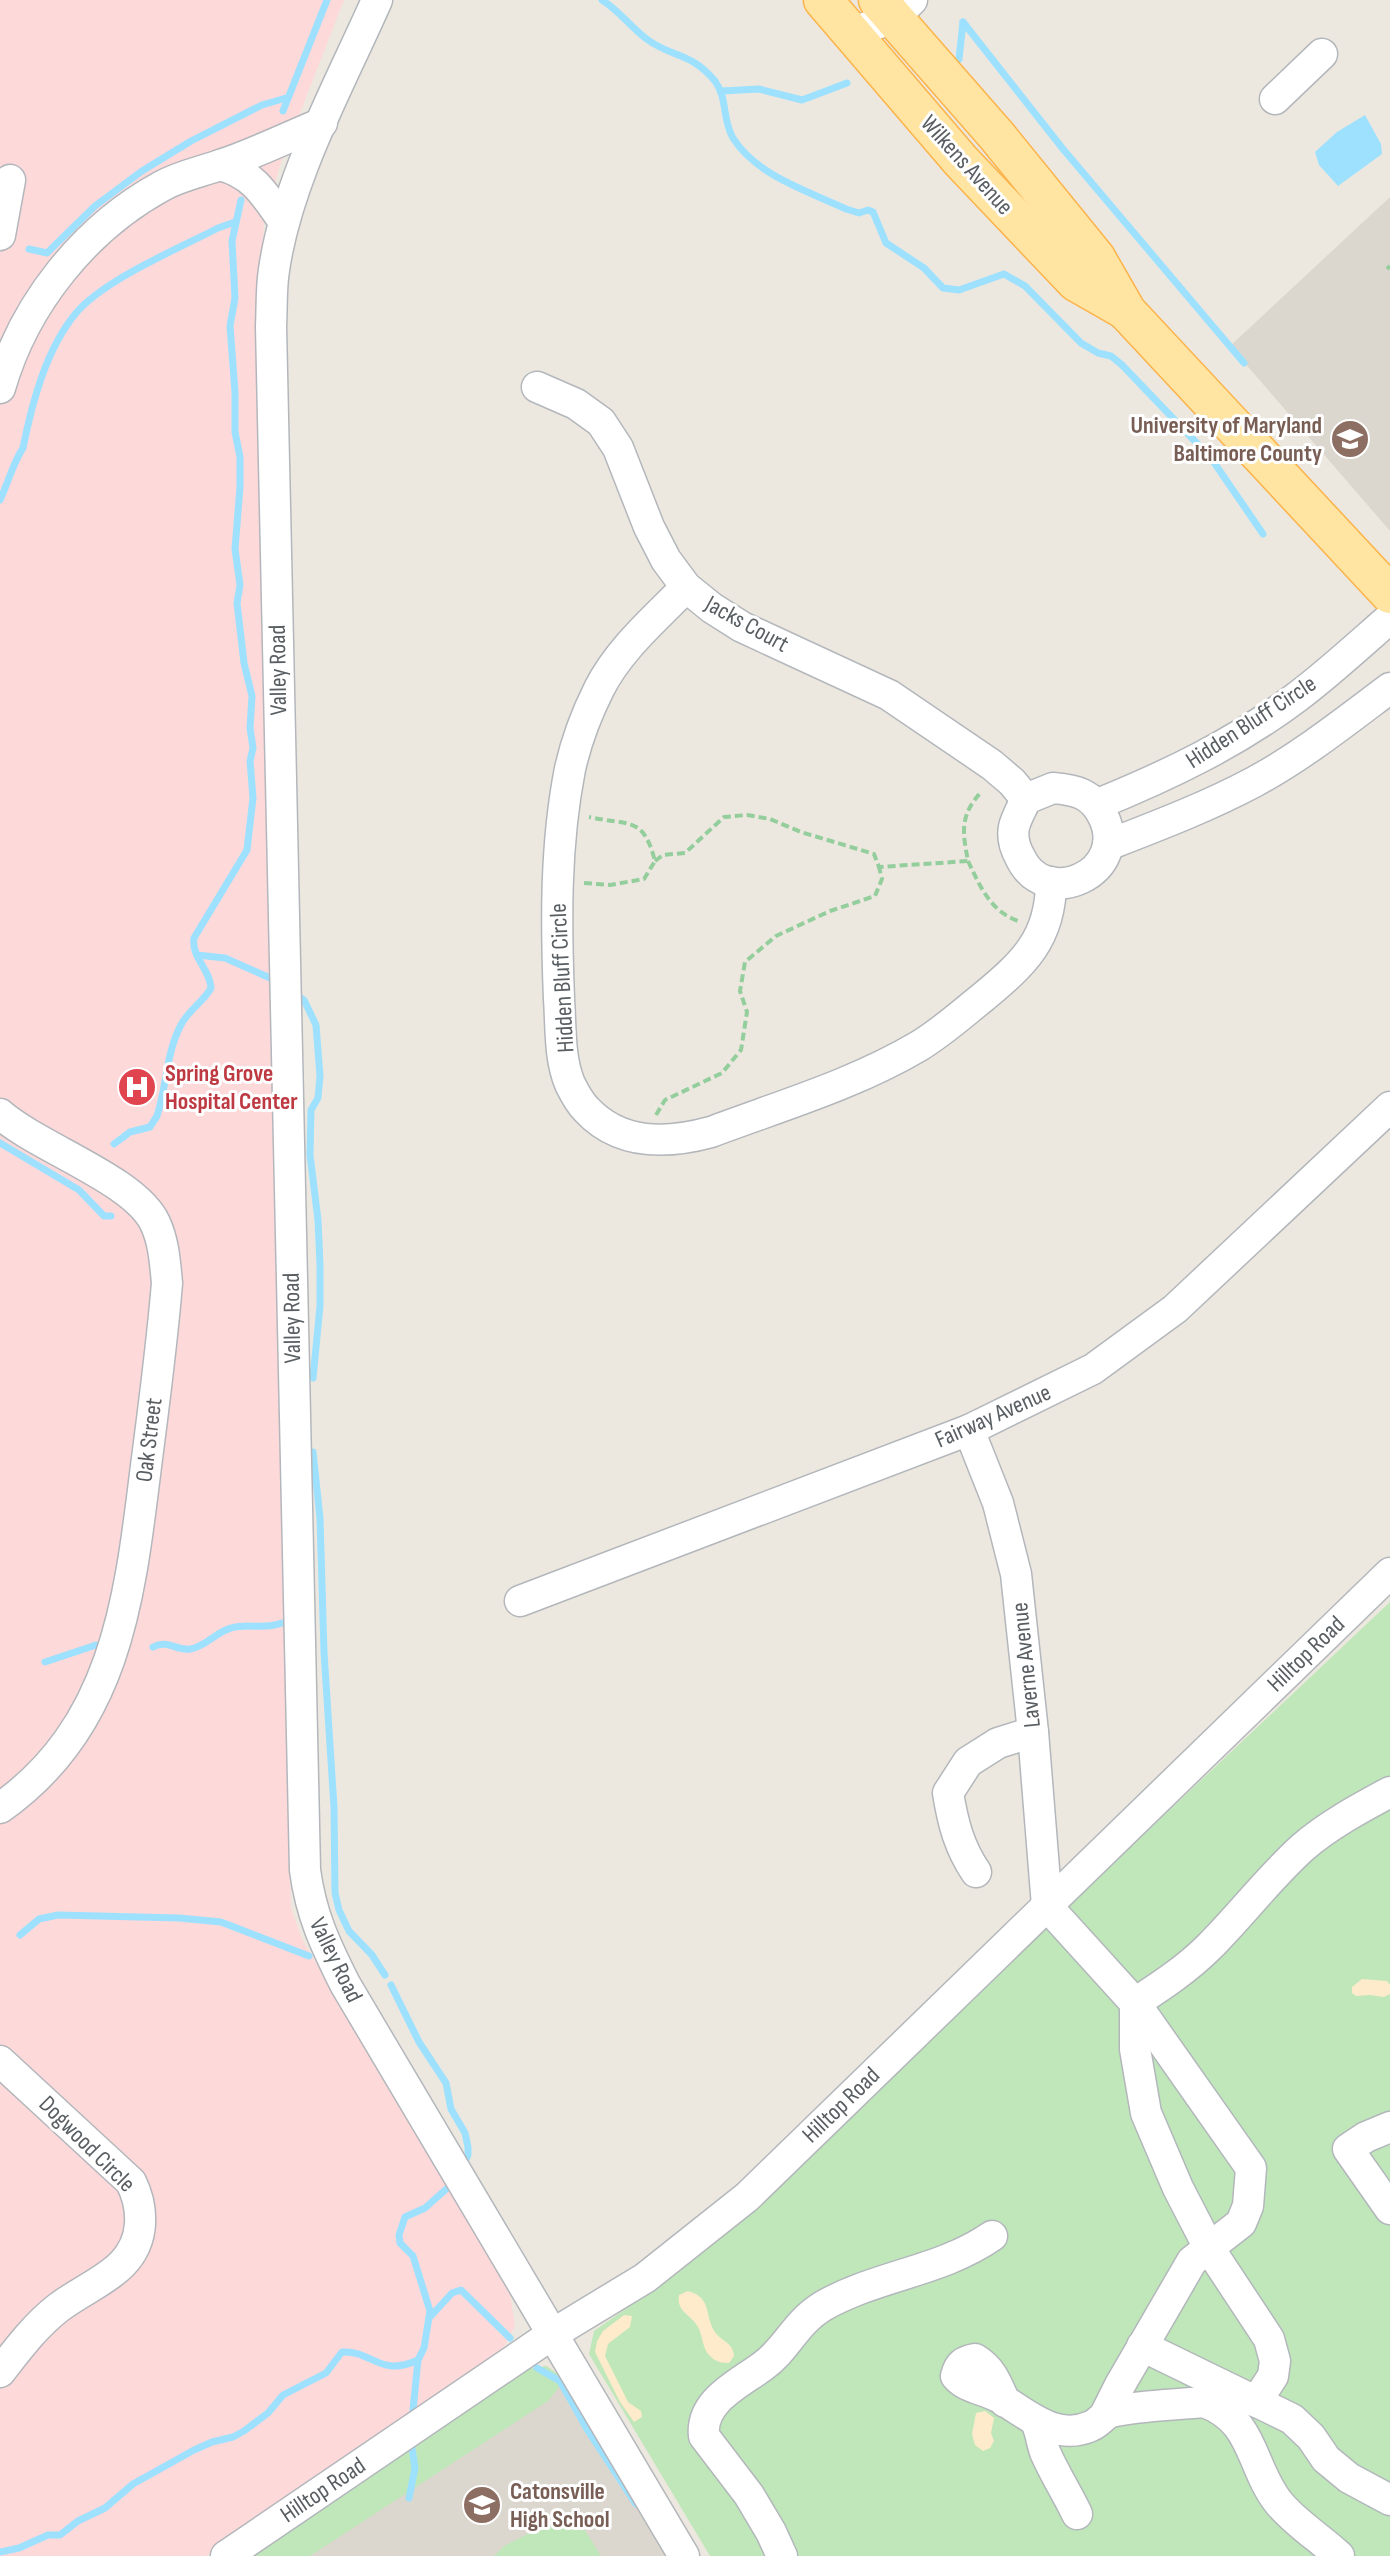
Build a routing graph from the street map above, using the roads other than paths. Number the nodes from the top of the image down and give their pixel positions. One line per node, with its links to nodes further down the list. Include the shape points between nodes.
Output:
1 (377, 0): 7 (street, Valley Road)
2 (823, 0): 4 (main road, Wilkens Avenue)
3 (888, 4): 4 (street); 12 (main road, Wilkens Avenue, via 1096,258)
4 (851, 33): 12 (main road, Wilkens Avenue, via 961,161 1076,282)
5 (1322, 54): 6 (street)
6 (1275, 99)
7 (322, 123): 8 (street); 10 (street, Valley Road)
8 (220, 165): 10 (street, via 253,181); 13 (street, via 163,185 104,227)
9 (10, 180): 11 (street)
10 (284, 222): 44 (street, Valley Road, via 273,272 271,326 306,1881 310,1905 345,1984)
11 (0, 235)
12 (1127, 312): 17 (main road, Wilkens Avenue)
13 (10, 328): 15 (street)
14 (537, 387): 16 (street, Jacks Court, via 601,422 618,448 666,560)
15 (0, 388)
16 (686, 587): 23 (street, Jacks Court, via 742,627 889,695); 27 (street, Hidden Bluff Circle, via 625,649 600,687 571,765 563,811 557,947 561,1044 570,1083 586,1109 604,1124 632,1138 685,1139 878,1068 922,1044 1030,954 1051,903)
17 (1390, 594)
18 (1390, 618): 20 (street, Hidden Bluff Circle)
19 (1390, 688): 21 (street, Hidden Bluff Circle)
20 (1296, 698): 21 (street); 22 (street, Hidden Bluff Circle)
21 (1324, 737): 25 (street, Hidden Bluff Circle, via 1255,781)
22 (1169, 775): 24 (street, Hidden Bluff Circle); 25 (street)
23 (1019, 790): 24 (street, via 1075,790); 27 (street, via 1015,847 1035,876)
24 (1098, 804): 26 (street, via 1108,826)
25 (1187, 814): 26 (street, Hidden Bluff Circle)
26 (1108, 845): 27 (street, via 1102,861 1081,879)
27 (1051, 882)
28 (1390, 1107): 30 (street, Fairway Avenue, via 1175,1309 1134,1341 1093,1369)
29 (0, 1114): 35 (street, Oak Street, via 136,1200 155,1221 167,1283 134,1568 121,1627 81,1724 52,1761)
30 (969, 1430): 32 (street, Fairway Avenue); 33 (street, Laverne Avenue, via 998,1503 1016,1574)
31 (1390, 1573): 37 (street, Hilltop Road)
32 (520, 1601)
33 (1033, 1732): 36 (street, via 998,1743 968,1762 948,1793 954,1829); 37 (street, Laverne Avenue)
34 (1390, 1792): 38 (street, via 1304,1847 1210,1946)
35 (0, 1808)
36 (976, 1872)
37 (1047, 1906): 38 (street); 44 (street, Hilltop Road, via 747,2197 645,2278)
38 (1135, 2003): 43 (street, via 1135,2049 1146,2113); 43 (street, via 1251,2168 1241,2223)
39 (0, 2061): 46 (street, Dogwood Circle, via 131,2182 139,2196 140,2220 138,2243 127,2261 58,2309)
40 (1390, 2127): 41 (street, via 1348,2149)
41 (1390, 2209)
42 (992, 2236): 55 (street, via 969,2252 857,2290 814,2312 769,2361 705,2415 704,2436 749,2495)
43 (1209, 2248): 45 (street, via 1192,2261); 48 (street, via 1269,2339 1273,2376)
44 (551, 2335): 53 (street, Hilltop Road); 54 (street, Valley Road)
45 (1142, 2346): 48 (street); 49 (street)
46 (0, 2372)
47 (1005, 2402): 50 (street)
48 (1256, 2402): 51 (street, via 1292,2419 1326,2459)
49 (1106, 2413): 50 (street, via 1078,2430); 56 (street, via 1204,2402 1216,2406 1233,2417 1281,2506)
50 (1036, 2422): 52 (street)
51 (1390, 2500)
52 (1077, 2514)
53 (226, 2556)
54 (684, 2556)
55 (782, 2556)
56 (1339, 2556)

